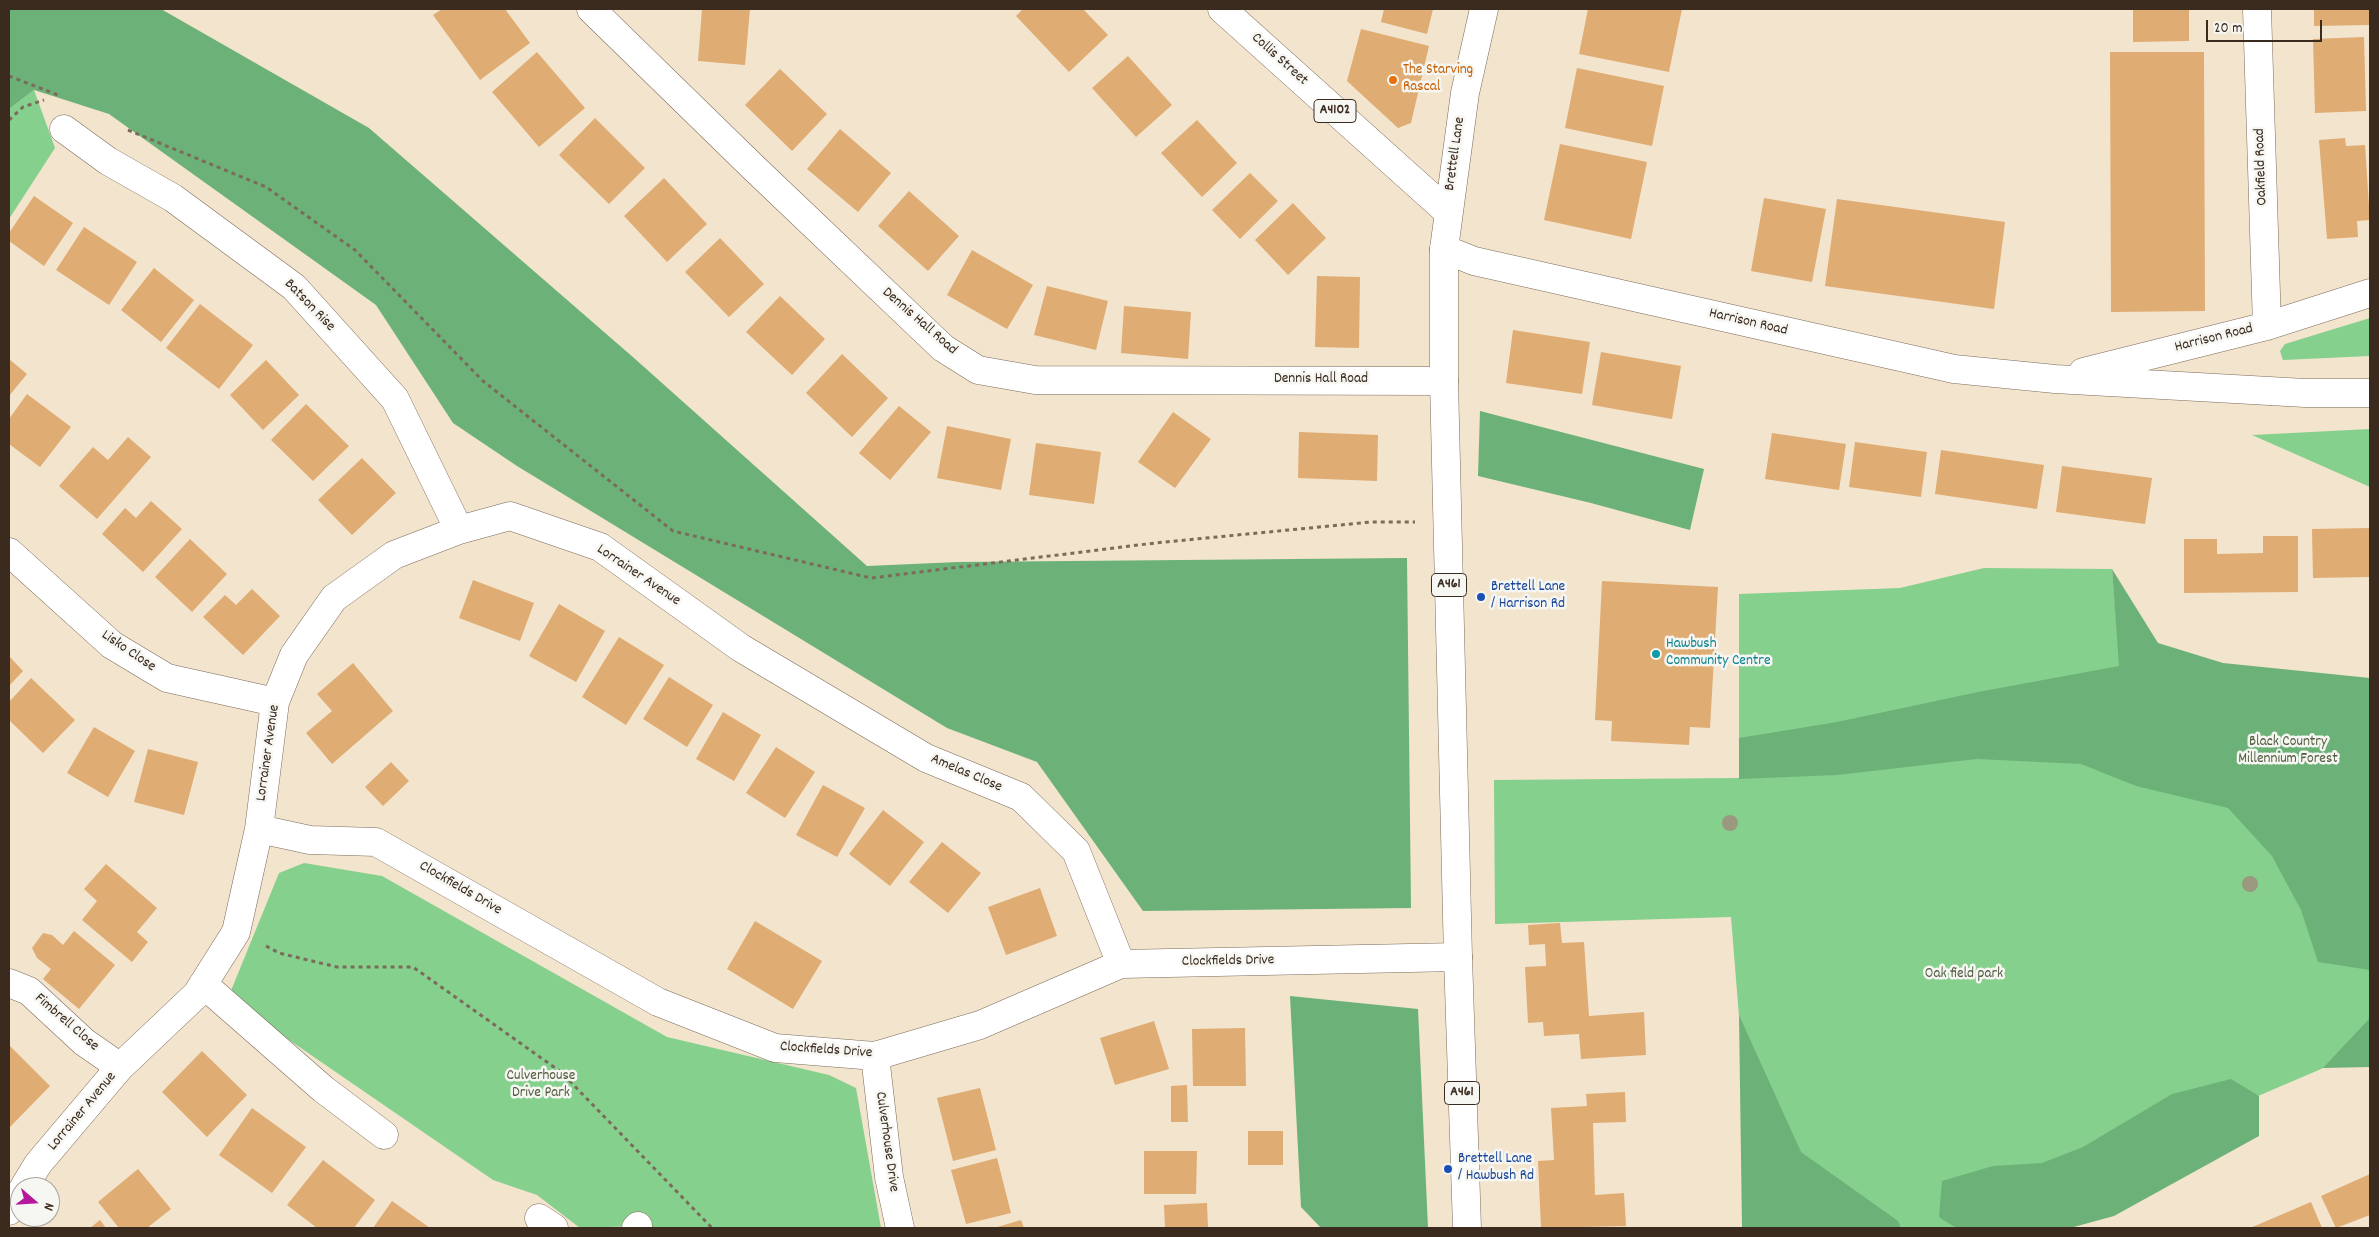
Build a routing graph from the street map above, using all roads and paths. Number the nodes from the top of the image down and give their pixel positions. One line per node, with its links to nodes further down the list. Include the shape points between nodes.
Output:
1 (591, 9): 14 (street, Dennis Hall Road, via 943,348 978,370 1035,380)
2 (1222, 9): 9 (street, Collis Street / A4102)
3 (1484, 9): 9 (street, Brettell Lane / A461, via 1465,93)
4 (2257, 9): 12 (street, Oakfield Road)
5 (9, 76): 6 (path, via 59,95 23,107)
6 (9, 120)
7 (64, 129): 17 (street, Batson Rise, via 108,161 173,198 294,287 395,399)
8 (125, 129): 16 (path, via 266,187 355,250 483,381 674,531 871,578 1155,543 1361,523)
9 (1448, 212): 10 (street, A461)
10 (1444, 249): 13 (street, Harrison Road, via 1474,261 1954,369); 14 (street, A461)
11 (2370, 293): 12 (street, Harrison Road)
12 (2267, 326): 13 (street, Harrison Road)
13 (2055, 379): 15 (street, Harrison Road, via 2305,393)
14 (1444, 380): 16 (street, A461)
15 (2370, 392)
16 (1448, 521): 23 (street, A461)
17 (459, 530): 19 (street, Lorrainer Avenue, via 510,516 600,547); 20 (street, Lorrainer Avenue, via 394,555 334,598 294,655)
18 (9, 552): 20 (street, Lisko Close, via 112,645 167,678)
19 (741, 648): 24 (street, Amelas Close, via 926,758 1021,797 1076,851)
20 (274, 702): 21 (street, Lorrainer Avenue)
21 (259, 829): 22 (street, Lorrainer Avenue); 27 (street, Clockfields Drive, via 310,840 376,842 658,1002 775,1048)
22 (236, 932): 26 (street, Lorrainer Avenue); 31 (path, via 279,953 337,967 413,967 561,1072)
23 (1458, 957): 24 (street, Clockfields Drive); 33 (street, A461)
24 (1121, 964): 27 (street, Clockfields Drive, via 980,1025)
25 (9, 983): 28 (street, Fimbrell Close, via 29,992 84,1042)
26 (203, 984): 28 (street, Lorrainer Avenue, via 198,994); 29 (street, via 323,1089)
27 (875, 1056): 32 (street, Culverhouse Drive, via 889,1177)
28 (120, 1067): 30 (street, Lorrainer Avenue)
29 (384, 1135)
30 (30, 1177)
31 (712, 1228)
32 (900, 1228)
33 (1467, 1228)

